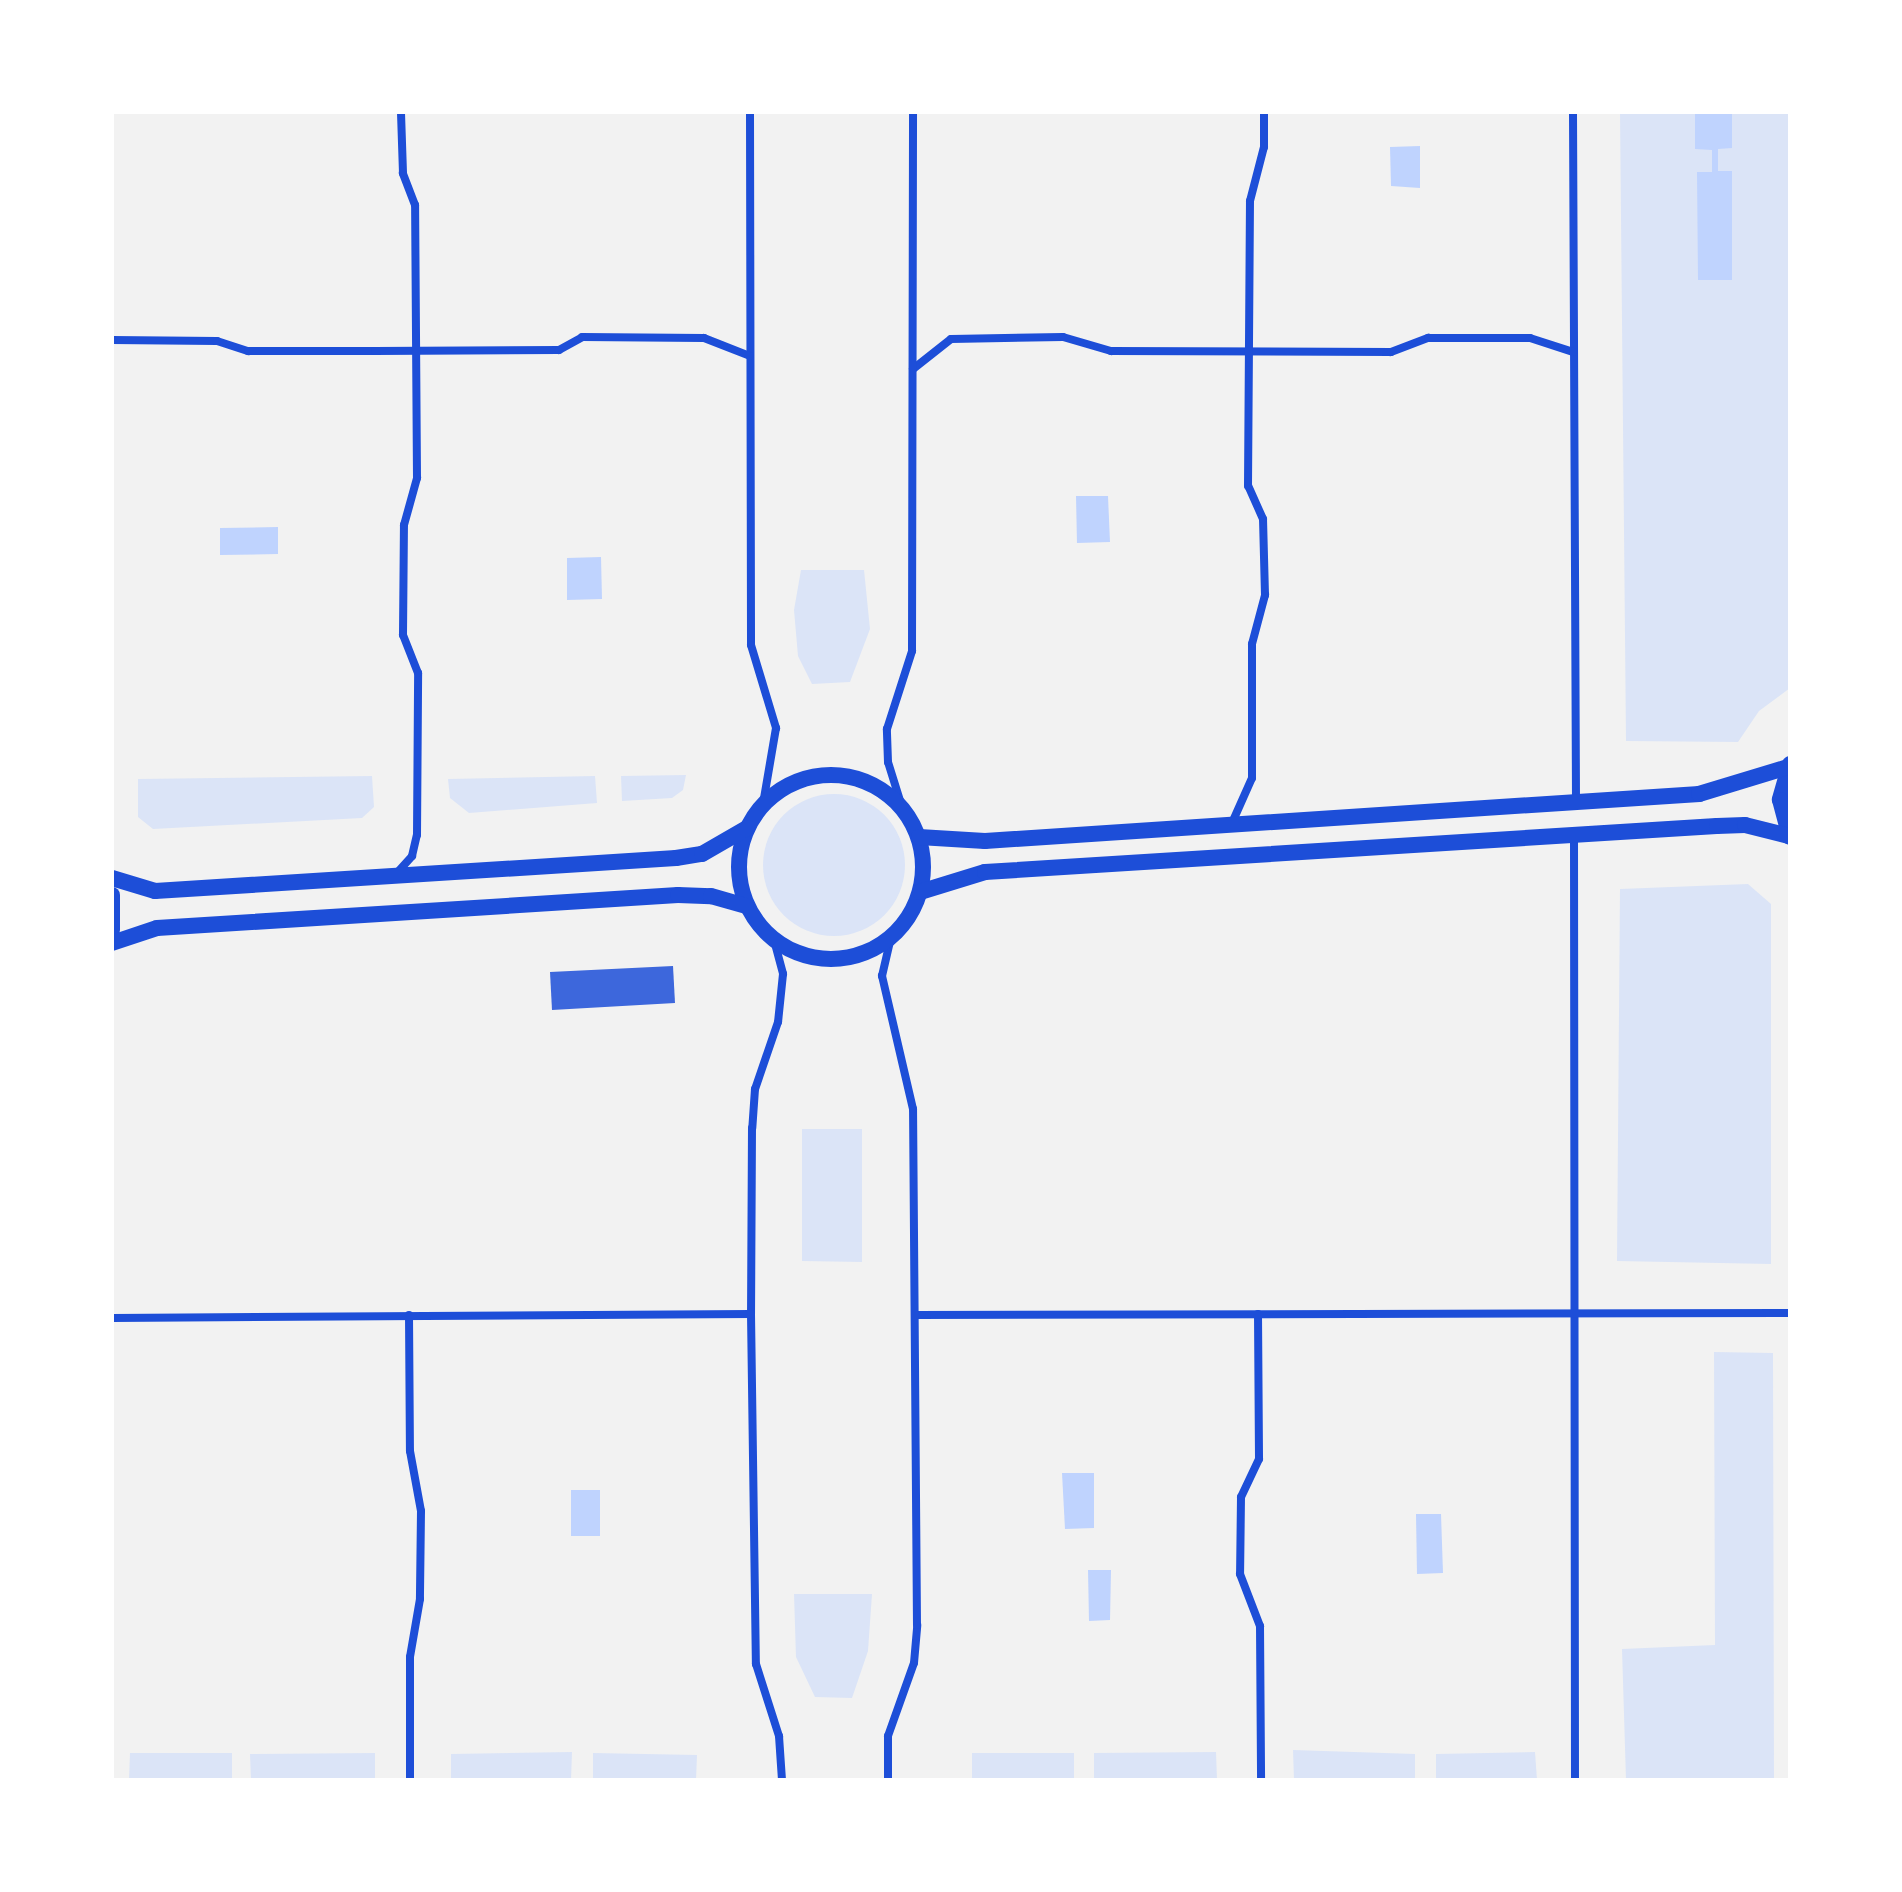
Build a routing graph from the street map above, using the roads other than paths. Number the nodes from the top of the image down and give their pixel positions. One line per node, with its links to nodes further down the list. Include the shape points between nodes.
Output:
1 (401, 112): 7 (street, via 403,173 415,205)
2 (750, 112): 10 (street)
3 (913, 112): 11 (street)
4 (1264, 112): 8 (street, via 1264,147 1250,201)
5 (1573, 112): 9 (street)
6 (112, 340): 7 (street, via 217,341 248,351)
7 (415, 350): 10 (street, via 559,350 582,337 704,338); 21 (street, via 417,478 404,525 403,635 418,673 417,835 412,856)
8 (1250, 352): 9 (street, via 1391,352 1428,338 1515,338); 11 (street, via 1111,351 1063,337 951,339); 16 (street, via 1248,486 1263,519 1265,595 1252,644 1252,778)
9 (1573, 352): 13 (street)
10 (750, 356): 14 (street, via 751,645 776,728)
11 (913, 369): 15 (street, via 912,651 887,729 888,762)
12 (1789, 765): 13 (main road, via 1699,794); 20 (main road, via 1780,800)
13 (1576, 800): 16 (main road)
14 (763, 804): 15 (main road, via 795,782 833,774 871,783); 17 (main road)
15 (902, 807): 19 (main road)
16 (1232, 823): 19 (main road, via 985,841)
17 (747, 828): 21 (main road, via 702,854 676,858); 25 (main road, via 738,872)
18 (1574, 836): 20 (main road, via 1745,825); 23 (main road, via 985,872); 30 (street)
19 (919, 837): 23 (main road, via 924,864)
20 (1790, 837)
21 (394, 876): 22 (main road, via 155,891)
22 (112, 878)
23 (920, 892): 27 (main road)
24 (112, 895): 26 (main road)
25 (746, 906): 28 (main road); 29 (main road, via 711,896 678,895 157,928)
26 (112, 930)
27 (891, 937): 28 (main road, via 854,956 840,957 812,957); 35 (street, via 882,976 913,1109)
28 (774, 940): 32 (street, via 783,974 778,1022 755,1089)
29 (112, 943)
30 (1576, 1313): 31 (street); 33 (street); 41 (street)
31 (1790, 1313)
32 (751, 1314): 34 (street); 38 (street, via 756,1664 779,1736)
33 (1258, 1314): 35 (street); 40 (street, via 1259,1459 1241,1497 1240,1574 1260,1626)
34 (409, 1315): 36 (street); 37 (street, via 410,1451 421,1511 420,1599 410,1657)
35 (917, 1315): 39 (street, via 917,1625 914,1663 888,1736)
36 (112, 1318)
37 (410, 1780)
38 (782, 1780)
39 (888, 1780)
40 (1261, 1780)
41 (1575, 1780)

